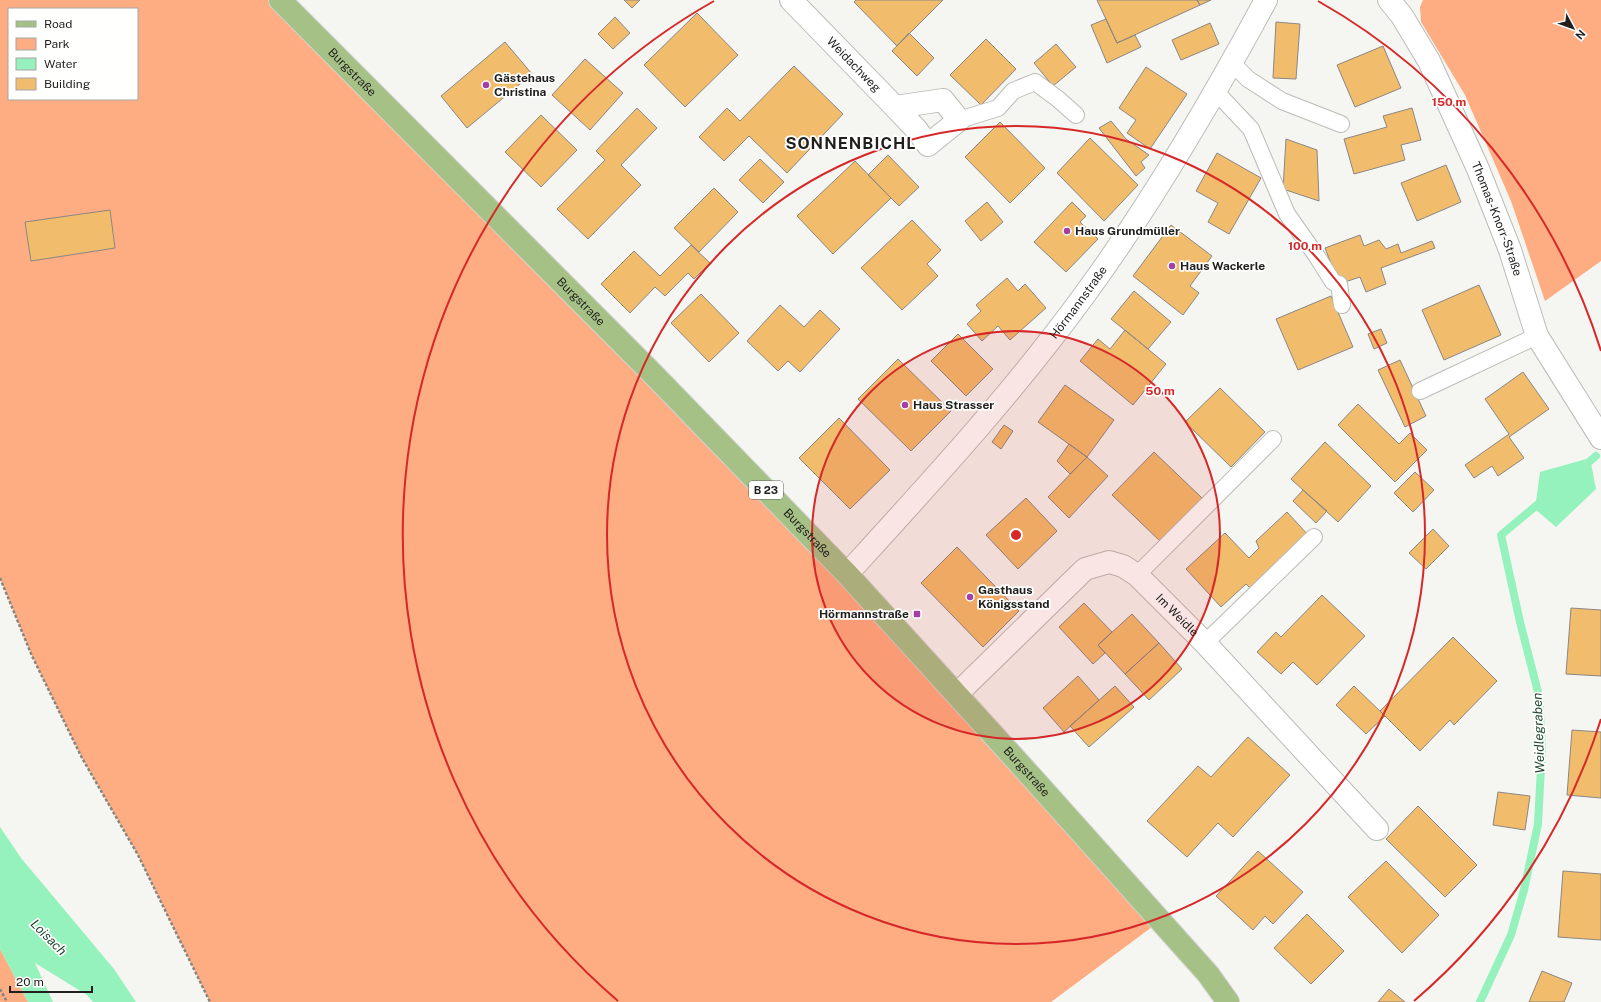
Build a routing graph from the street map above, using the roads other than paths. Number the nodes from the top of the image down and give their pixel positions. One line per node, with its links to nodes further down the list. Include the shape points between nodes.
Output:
1 (791, 0): 7 (street, Weidachweg)
2 (1266, 0): 5 (street, Hörmannstraße)
3 (290, 4): 17 (main road, Burgstraße / B 23)
4 (1398, 5): 12 (street, Thomas-Knorr-Straße, via 1428,61 1478,169 1510,250)
5 (1232, 63): 6 (street, Hörmannstraße); 10 (lane, via 1248,79 1282,101)
6 (1216, 92): 11 (lane, via 1251,129 1287,214 1333,282 1338,284); 17 (street, Hörmannstraße, via 1178,157 1088,290 1014,387)
7 (895, 106): 9 (street, via 943,100); 9 (street, Weidachweg, via 928,145)
8 (1076, 115): 9 (lane, via 1035,82 1013,91 998,108)
9 (959, 120)
10 (1341, 124)
11 (1342, 305)
12 (1537, 336): 13 (lane); 14 (street, Thomas-Knorr-Straße)
13 (1420, 392)
14 (1601, 438)
15 (1272, 439): 18 (lane)
16 (1314, 537): 19 (lane)
17 (847, 574): 20 (main road, Burgstraße / B 23)
18 (1137, 575): 19 (street, Im Weidle); 20 (street, Im Weidle, via 1123,566 1109,562 1085,569)
19 (1205, 643): 21 (street, Im Weidle)
20 (957, 694): 22 (main road, Burgstraße / B 23, via 1208,974)
21 (1377, 829)
22 (1222, 1000)

